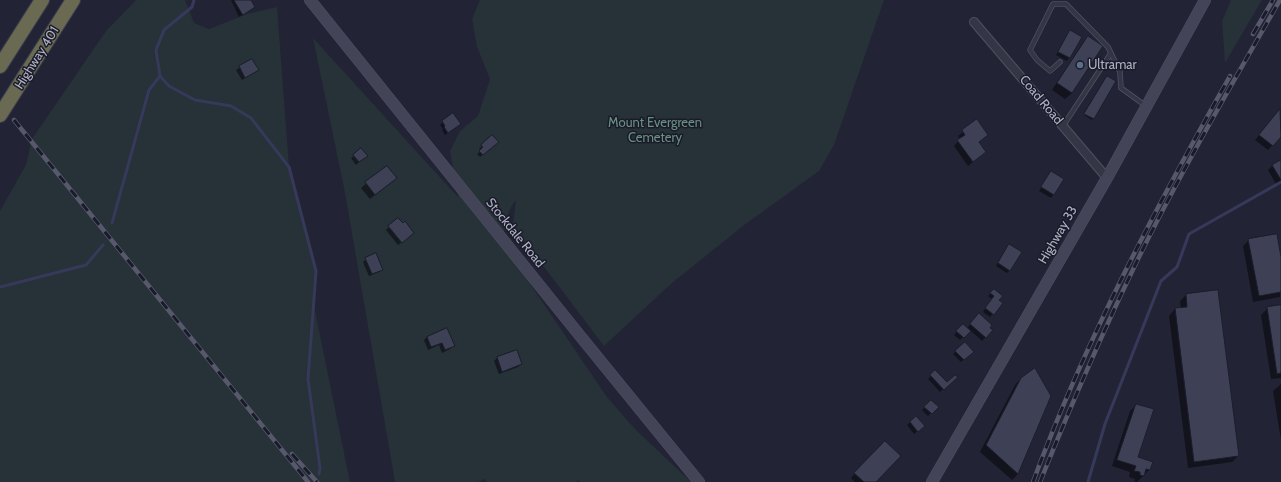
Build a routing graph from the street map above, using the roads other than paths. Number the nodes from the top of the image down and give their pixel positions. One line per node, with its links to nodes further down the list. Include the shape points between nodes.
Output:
1 (42, 0): 8 (highway, Highway 401)
2 (73, 0): 10 (highway, Highway 401)
3 (310, 0): 13 (street, Stockdale Road)
4 (1205, 0): 9 (street, Highway 33)
5 (974, 22): 11 (street, Coad Road)
6 (1111, 53): 7 (lane, via 1066,4 1053,4 1030,50 1050,71); 9 (lane, via 1120,72 1120,88); 11 (lane)
7 (1060, 62)
8 (0, 66)
9 (1146, 106): 12 (street, Highway 33)
10 (0, 115)
11 (1062, 126): 12 (street, Coad Road)
12 (1107, 178): 14 (street, Highway 33)
13 (699, 482)
14 (932, 482)

